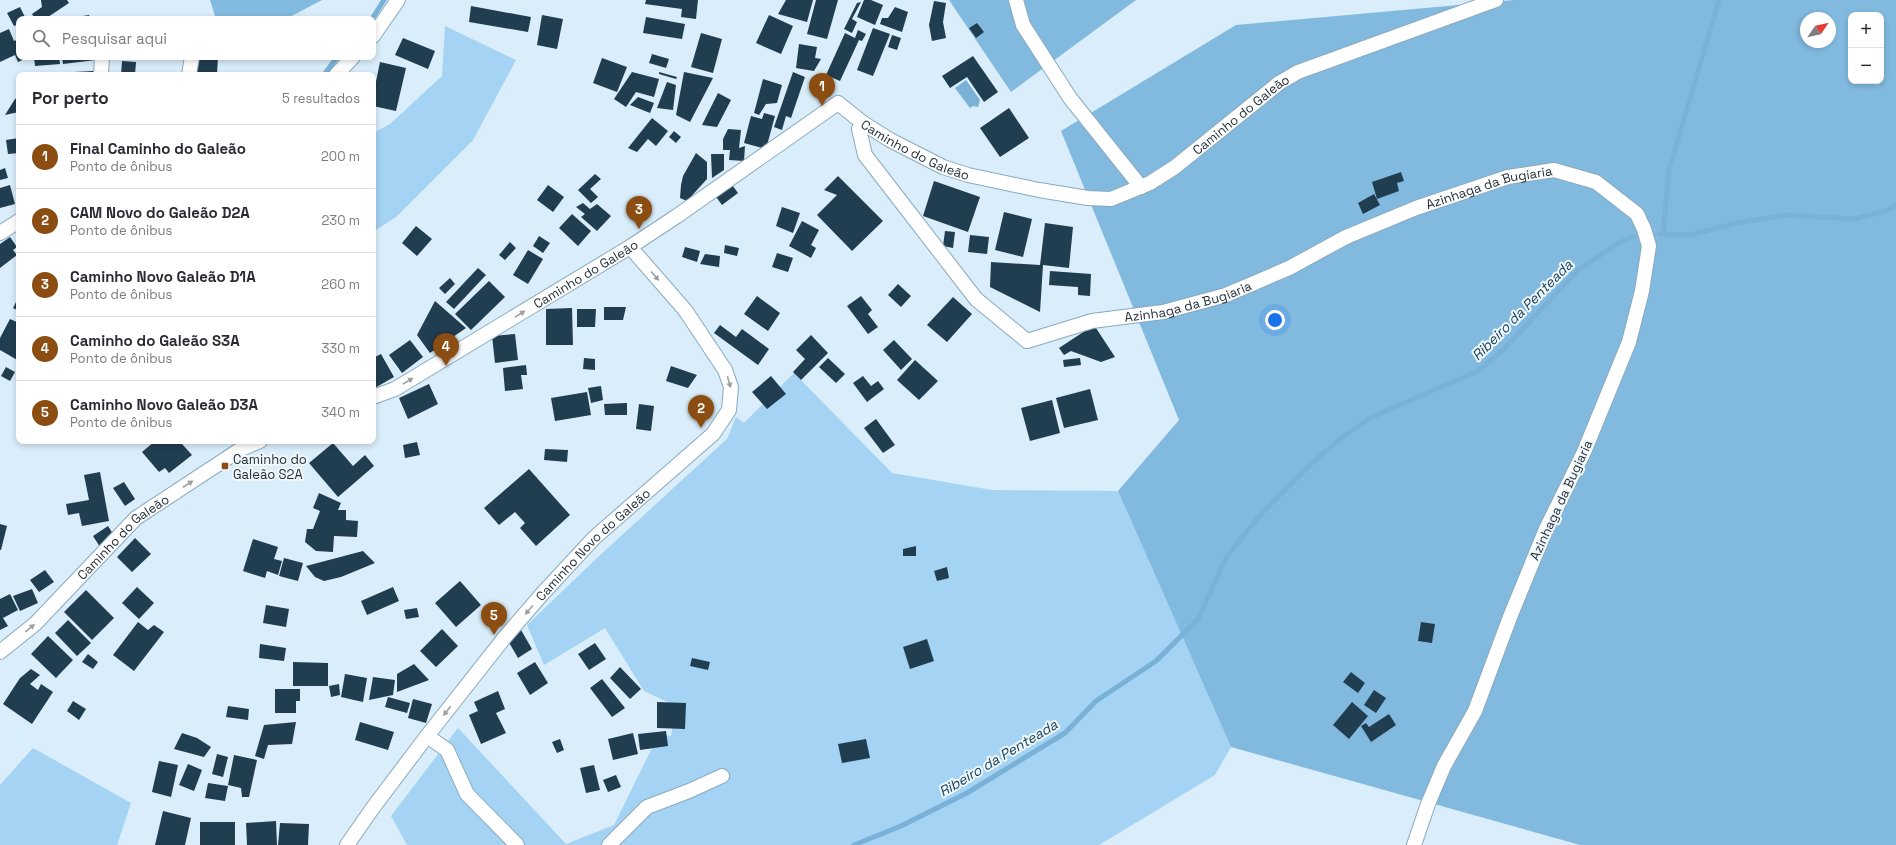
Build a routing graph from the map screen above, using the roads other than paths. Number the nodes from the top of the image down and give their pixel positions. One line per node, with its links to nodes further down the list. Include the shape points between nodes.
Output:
1 (398, 0): 4 (street)
2 (1016, 0): 12 (street, via 1023,25 1070,98)
3 (1496, 0): 12 (street, Caminho do Galeão, via 1298,72 1279,82 1175,167)
4 (376, 32)
5 (102, 60): 8 (street)
6 (192, 60): 9 (street)
7 (350, 60): 10 (street)
8 (101, 72)
9 (190, 72)
10 (339, 72)
11 (864, 123): 12 (street, Caminho do Galeão, via 890,140 943,167 968,175 1088,198 1111,199); 15 (street, Caminho do Galeão, via 838,103); 24 (street, Azinhaga da Bugiaria, via 859,129 865,155 976,299 1027,341 1092,320 1163,312 1226,295 1289,268 1353,234 1416,208 1508,177 1554,170 1596,182 1637,214 1649,246 1642,291 1629,342 1584,452 1546,528 1475,711 1444,766)
12 (1141, 188)
13 (16, 223): 14 (street)
14 (0, 233)
15 (630, 246): 16 (street, Caminho do Galeão, one-way to 15, via 395,389); 19 (street, Caminho Novo do Galeão, one-way to 19, via 685,310 725,370 731,387 729,410 713,434 594,538 505,637)
16 (376, 396)
17 (253, 444): 18 (street, Caminho do Galeão, one-way to 17, via 35,624 136,518)
18 (0, 652)
19 (427, 736): 21 (street, Caminho Novo do Galeão); 22 (street, via 447,750 474,804)
20 (722, 776): 23 (street, via 648,807)
21 (348, 845)
22 (518, 845)
23 (609, 845)
24 (1414, 845)

